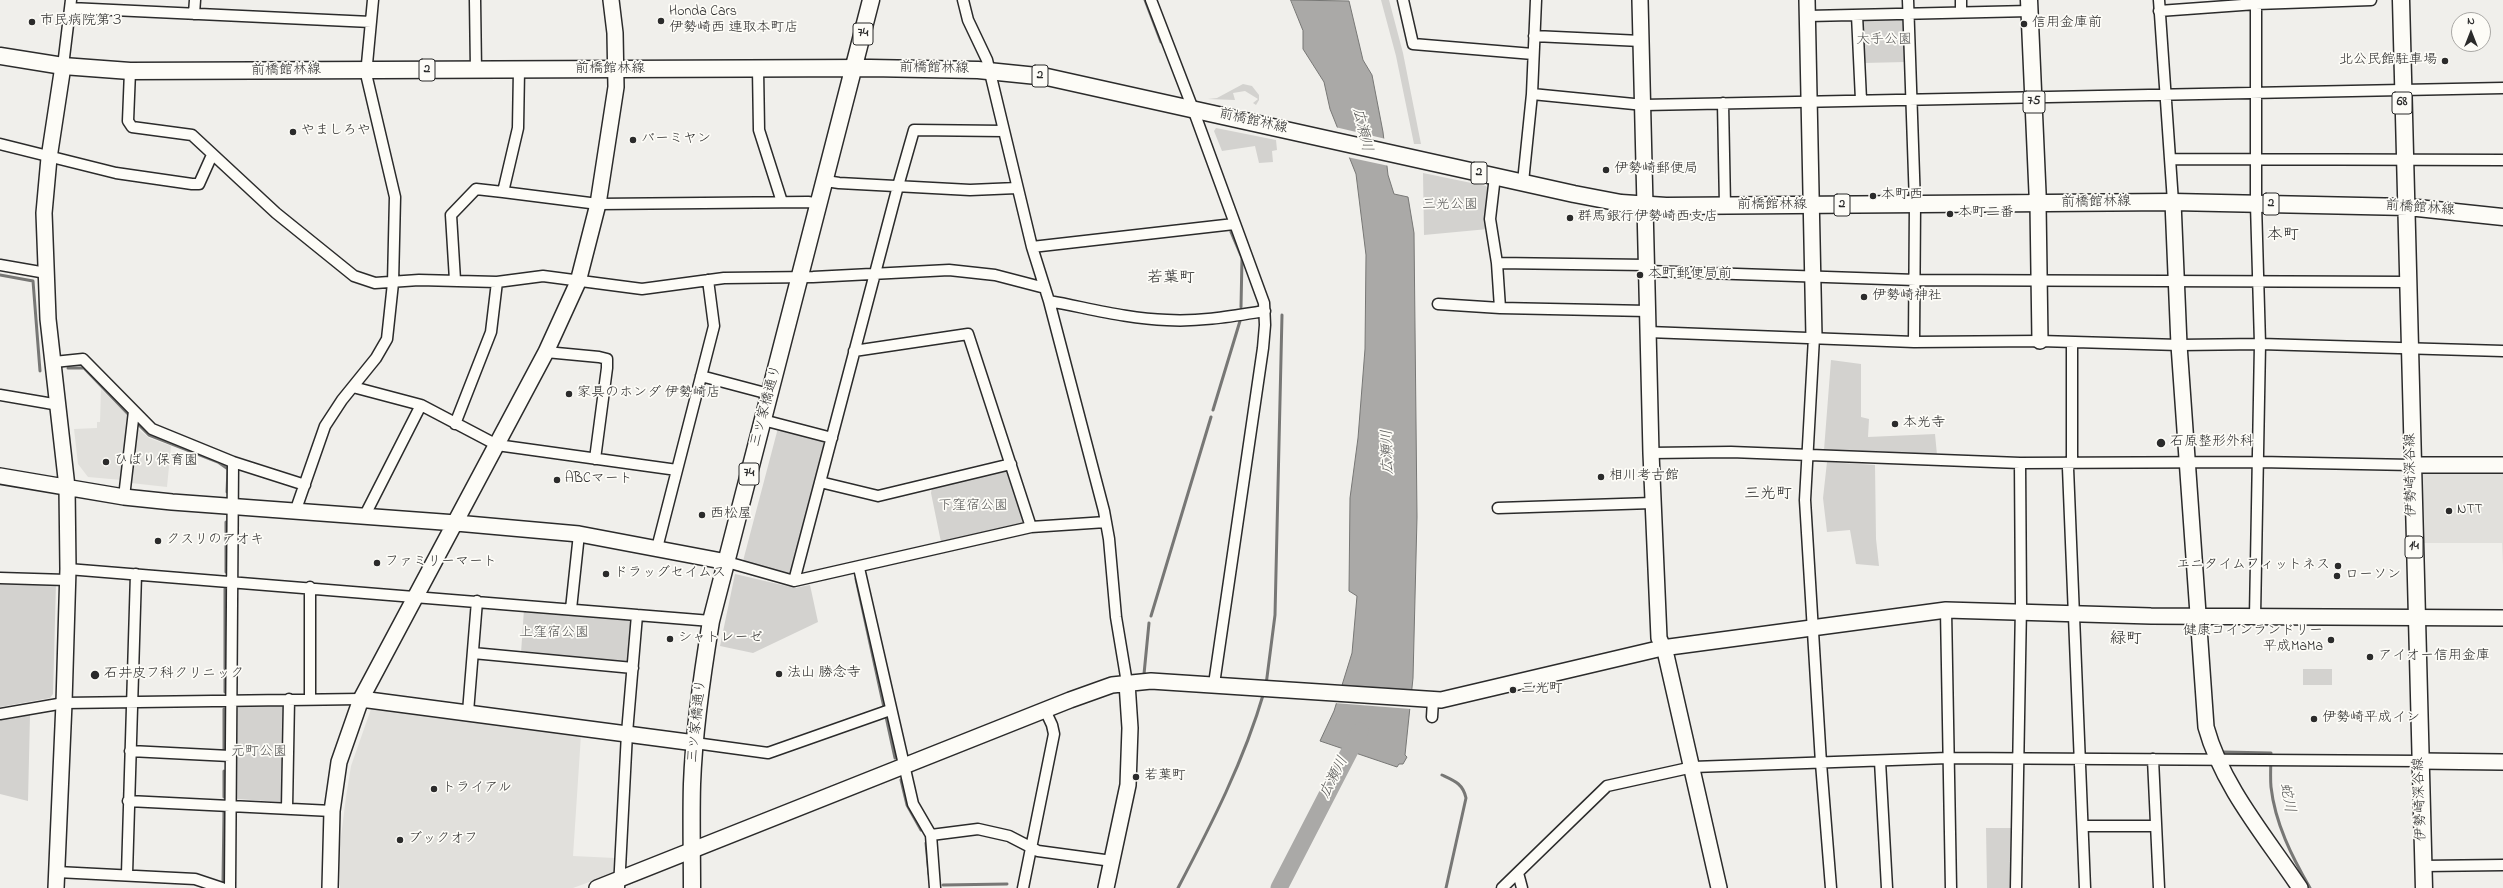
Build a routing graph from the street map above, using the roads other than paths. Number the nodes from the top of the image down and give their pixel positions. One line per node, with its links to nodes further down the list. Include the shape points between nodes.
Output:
1 (194, 0): 22 (street)
2 (373, 0): 26 (street)
3 (475, 0): 35 (street)
4 (611, 0): 37 (street)
5 (871, 0): 32 (main road, 三ツ家橋通り / 74)
6 (963, 0): 38 (street, via 968,20 985,55)
7 (1151, 0): 51 (street)
8 (1402, 0): 29 (street, via 1414,44)
9 (1536, 0): 27 (street)
10 (1640, 0): 28 (street)
11 (1807, 0): 25 (street)
12 (1908, 0): 23 (street)
13 (1961, 0): 21 (street)
14 (2158, 0): 20 (street)
15 (2371, 0): 17 (street)
16 (2401, 0): 41 (main road, 68)
17 (2256, 2): 20 (street); 42 (street)
18 (70, 4): 22 (street); 31 (street)
19 (2029, 5): 21 (street); 45 (main road, 75)
20 (2159, 11): 43 (street)
21 (1961, 12): 23 (street)
22 (194, 14): 26 (street)
23 (1908, 14): 24 (street); 47 (street)
24 (1858, 15): 25 (street); 46 (street)
25 (1808, 16): 48 (street)
26 (371, 22): 34 (street)
27 (1534, 36): 28 (street); 29 (street)
28 (1642, 41): 50 (street)
29 (1533, 54): 44 (street)
30 (0, 56): 31 (main road, 前橋館林線 / 2)
31 (63, 66): 39 (main road, 前橋館林線 / 2); 55 (street)
32 (855, 68): 33 (main road, 前橋館林線 / 2); 38 (main road, 前橋館林線 / 2); 61 (main road, 三ツ家橋通り / 74)
33 (758, 69): 37 (main road, 前橋館林線 / 2); 66 (street, via 758,130)
34 (367, 70): 35 (main road, 前橋館林線 / 2); 39 (main road, 前橋館林線 / 2); 96 (street, via 395,197)
35 (476, 70): 36 (main road, 前橋館林線 / 2)
36 (518, 70): 37 (main road, 前橋館林線 / 2); 65 (street, via 518,128)
37 (616, 70): 68 (street, via 612,116)
38 (988, 70): 51 (main road, 前橋館林線 / 2, via 1047,77); 52 (street)
39 (130, 71): 54 (street, via 128,121 132,126 192,135)
40 (2503, 88): 41 (street)
41 (2402, 89): 42 (street); 58 (main road, 68)
42 (2256, 92): 43 (street); 57 (street)
43 (2166, 93): 45 (street); 56 (street)
44 (1532, 94): 50 (street); 62 (street)
45 (2034, 98): 47 (street); 71 (main road, 75)
46 (1861, 100): 47 (street); 48 (street)
47 (1911, 100): 70 (street)
48 (1809, 101): 49 (street); 75 (street)
49 (1723, 103): 50 (street); 74 (street)
50 (1644, 105): 73 (street)
51 (1193, 109): 60 (main road, 前橋館林線 / 2); 78 (street)
52 (1004, 131): 63 (street, via 914,130); 64 (street)
53 (0, 144): 55 (street)
54 (212, 155): 55 (street, via 199,184 116,173); 96 (street, via 276,213 354,276 374,284)
55 (49, 158): 83 (street, via 44,213)
56 (2171, 159): 57 (street); 67 (street)
57 (2256, 160): 58 (street); 72 (street)
58 (2405, 160): 59 (street); 76 (main road, 68)
59 (2503, 160)
60 (1495, 176): 62 (main road, 前橋館林線 / 2); 80 (street, via 1490,219)
61 (826, 181): 63 (street); 69 (main road, 三ツ家橋通り / 74)
62 (1523, 182): 73 (main road, 前橋館林線 / 2, via 1600,199)
63 (898, 186): 64 (street, via 978,190); 84 (street)
64 (1017, 188): 79 (street)
65 (503, 192): 68 (street); 88 (street, via 476,189 451,215)
66 (782, 202): 68 (street); 69 (street)
67 (2173, 202): 71 (main road, 前橋館林線 / 2); 72 (main road, 前橋館林線 / 2); 91 (street)
68 (598, 204): 94 (street)
69 (820, 204): 86 (main road, 三ツ家橋通り / 74)
70 (1915, 204): 71 (main road, 前橋館林線 / 2); 75 (main road, 前橋館林線 / 2); 90 (street)
71 (2038, 204): 87 (street)
72 (2256, 204): 76 (main road, 前橋館林線 / 2); 92 (street)
73 (1646, 205): 74 (main road, 前橋館林線 / 2); 82 (street)
74 (1725, 206): 75 (main road, 前橋館林線 / 2)
75 (1811, 206): 85 (street)
76 (2408, 207): 77 (main road, 前橋館林線 / 2); 95 (main road, 伊勢崎深谷線 / 14)
77 (2503, 217)
78 (1234, 224): 79 (street); 101 (street)
79 (1032, 247): 97 (street)
80 (1497, 262): 82 (street); 100 (street)
81 (0, 265): 83 (street)
82 (1647, 268): 85 (street); 102 (street)
83 (46, 273): 114 (street, via 48,319)
84 (875, 274): 86 (street); 97 (street, via 968,270); 111 (street)
85 (1812, 276): 90 (street); 104 (street)
86 (800, 277): 89 (street); 117 (main road, 三ツ家橋通り / 74)
87 (2039, 279): 90 (street); 91 (street); 105 (street)
88 (455, 280): 93 (street); 96 (street)
89 (708, 280): 94 (street, via 642,289); 115 (street, via 715,320)
90 (1916, 280): 106 (street)
91 (2177, 281): 92 (street); 109 (street)
92 (2259, 281): 95 (street); 108 (street)
93 (497, 282): 94 (street, via 543,276); 123 (street, via 491,332)
94 (578, 282): 113 (street)
95 (2409, 282): 110 (main road, 伊勢崎深谷線 / 14)
96 (393, 283): 116 (street, via 387,339 376,358)
97 (1045, 288): 98 (street)
98 (1049, 301): 101 (street, via 1133,317 1169,320 1207,319); 148 (street)
99 (1438, 304): 100 (street)
100 (1500, 308): 102 (street)
101 (1265, 311): 178 (street, via 1262,348)
102 (1648, 311): 103 (street)
103 (1648, 332): 104 (street); 126 (street)
104 (1814, 337): 106 (street); 127 (street)
105 (2040, 341): 106 (street); 107 (street)
106 (1914, 342)
107 (2072, 342): 109 (street); 133 (street)
108 (2260, 344): 109 (street); 110 (street); 130 (street)
109 (2179, 345): 134 (street)
110 (2410, 350): 112 (street); 135 (main road, 伊勢崎深谷線 / 14)
111 (854, 351): 124 (street); 132 (street, via 968,334)
112 (2503, 351)
113 (546, 352): 125 (street); 128 (street, via 599,356 607,359)
114 (54, 362): 119 (street); 121 (street, via 82,359)
115 (701, 376): 117 (street); 137 (street)
116 (353, 386): 120 (street); 140 (street, via 325,426)
117 (769, 394): 122 (main road, 三ツ家橋通り / 74)
118 (0, 395): 119 (street)
119 (59, 405): 141 (street)
120 (421, 405): 123 (street); 147 (street)
121 (134, 411): 129 (street, via 152,429); 142 (street)
122 (763, 420): 124 (street); 153 (main road, 三ツ家橋通り / 74)
123 (455, 424): 125 (street)
124 (832, 438): 139 (street)
125 (497, 445): 128 (street); 149 (street)
126 (1650, 453): 127 (street); 143 (street)
127 (1807, 455): 131 (street); 173 (street, via 1805,500)
128 (595, 459): 137 (street)
129 (233, 462): 140 (street); 144 (street)
130 (2259, 462): 134 (street); 135 (street); 168 (street)
131 (2020, 463): 133 (street); 165 (street)
132 (1011, 464): 139 (street, via 878,496); 150 (street)
133 (2070, 464): 134 (street); 166 (street, via 2068,468)
134 (2187, 464): 169 (street)
135 (2412, 465): 136 (street); 170 (main road, 伊勢崎深谷線 / 14)
136 (2503, 465)
137 (677, 470): 152 (street)
138 (0, 476): 141 (street)
139 (820, 482): 158 (street)
140 (305, 484): 146 (street)
141 (67, 486): 142 (street); 155 (street)
142 (124, 497): 144 (street)
143 (1652, 503): 145 (street); 174 (street, via 1659,638)
144 (232, 507): 146 (street); 159 (street)
145 (1498, 508)
146 (295, 512): 147 (street)
147 (364, 517): 149 (street)
148 (1106, 522): 150 (street); 177 (street)
149 (456, 523): 151 (street); 161 (street)
150 (1030, 527): 154 (street)
151 (579, 534): 152 (street); 163 (street)
152 (657, 548): 153 (street)
153 (727, 562): 158 (street); 172 (main road, 三ツ家橋通り / 74)
154 (859, 568): 158 (street); 186 (street)
155 (67, 574): 156 (street); 157 (street); 185 (street)
156 (136, 574): 159 (street); 184 (street)
157 (0, 578)
158 (794, 581)
159 (231, 582): 160 (street); 183 (street)
160 (310, 587): 161 (street); 180 (street)
161 (417, 596): 162 (street); 181 (street)
162 (477, 601): 163 (street); 175 (street)
163 (571, 609): 167 (street)
164 (1946, 610): 165 (street); 173 (street); 195 (street)
165 (2020, 612): 166 (street); 196 (street)
166 (2073, 614): 169 (street); 197 (street)
167 (637, 615): 172 (street); 176 (street)
168 (2255, 616): 169 (street); 170 (street)
169 (2198, 617): 199 (street, via 2206,727)
170 (2416, 617): 171 (street); 201 (main road, 伊勢崎深谷線 / 14)
171 (2503, 618)
172 (711, 620): 192 (main road, 三ツ家橋通り / 74)
173 (1812, 627): 174 (street); 203 (street)
174 (1662, 648): 182 (street, via 1449,699); 205 (street)
175 (473, 653): 176 (street); 188 (street)
176 (633, 668): 191 (street)
177 (1127, 683): 178 (street, via 1151,681); 187 (street, via 1099,689); 215 (street, via 1130,728 1128,785)
178 (1214, 684): 182 (street)
179 (289, 699): 180 (street); 183 (street); 208 (street)
180 (310, 699): 181 (street)
181 (361, 699): 188 (street); 209 (street, via 339,762)
182 (1430, 700): 190 (street)
183 (231, 701): 184 (street); 194 (street)
184 (131, 702): 185 (street); 193 (street)
185 (64, 703): 189 (street); 218 (street)
186 (890, 710): 192 (street, via 768,753); 204 (street)
187 (1045, 710): 204 (street); 213 (street, via 1054,734)
188 (468, 712): 191 (street)
189 (0, 714)
190 (1432, 717)
191 (627, 733): 192 (street); 221 (street)
192 (695, 743): 214 (main road, 三ツ家橋通り / 74)
193 (130, 751): 194 (street); 206 (street)
194 (230, 756): 207 (street)
195 (1948, 758): 196 (street); 200 (street); 236 (street)
196 (2017, 759): 197 (street); 237 (street)
197 (2080, 759): 198 (street); 210 (street)
198 (2153, 759): 199 (street); 211 (street)
199 (2216, 760): 201 (street); 240 (street)
200 (1880, 761): 203 (street); 235 (street)
201 (2420, 761): 202 (street); 217 (main road, 伊勢崎深谷線 / 14)
202 (2503, 762)
203 (1821, 763): 205 (street); 234 (street)
204 (904, 765): 212 (street, via 913,804); 214 (street)
205 (1693, 767): 219 (street, via 1607,786); 233 (street)
206 (128, 801): 207 (street); 220 (street)
207 (231, 805): 208 (street); 224 (street)
208 (287, 808): 209 (street)
209 (332, 811): 225 (street)
210 (2082, 826): 211 (street); 238 (street)
211 (2155, 826): 239 (street)
212 (931, 835): 213 (street, via 978,829 1009,836); 228 (street)
213 (1031, 848): 215 (street); 229 (street)
214 (692, 850): 221 (street); 227 (main road, 三ツ家橋通り / 74)
215 (1112, 861): 230 (street)
216 (2503, 865): 217 (street)
217 (2423, 866): 241 (main road, 伊勢崎深谷線 / 14)
218 (57, 872): 220 (street); 222 (street)
219 (1518, 873): 231 (street); 232 (street)
220 (126, 874): 223 (street, via 195,879)
221 (619, 884): 226 (street)
222 (56, 888)
223 (222, 888)
224 (230, 888)
225 (330, 888)
226 (597, 888)
227 (692, 888)
228 (935, 888)
229 (1023, 888)
230 (1106, 888)
231 (1502, 888)
232 (1522, 888)
233 (1719, 888)
234 (1831, 888)
235 (1887, 888)
236 (1951, 888)
237 (2016, 888)
238 (2085, 888)
239 (2159, 888)
240 (2300, 888)
241 (2424, 888)

